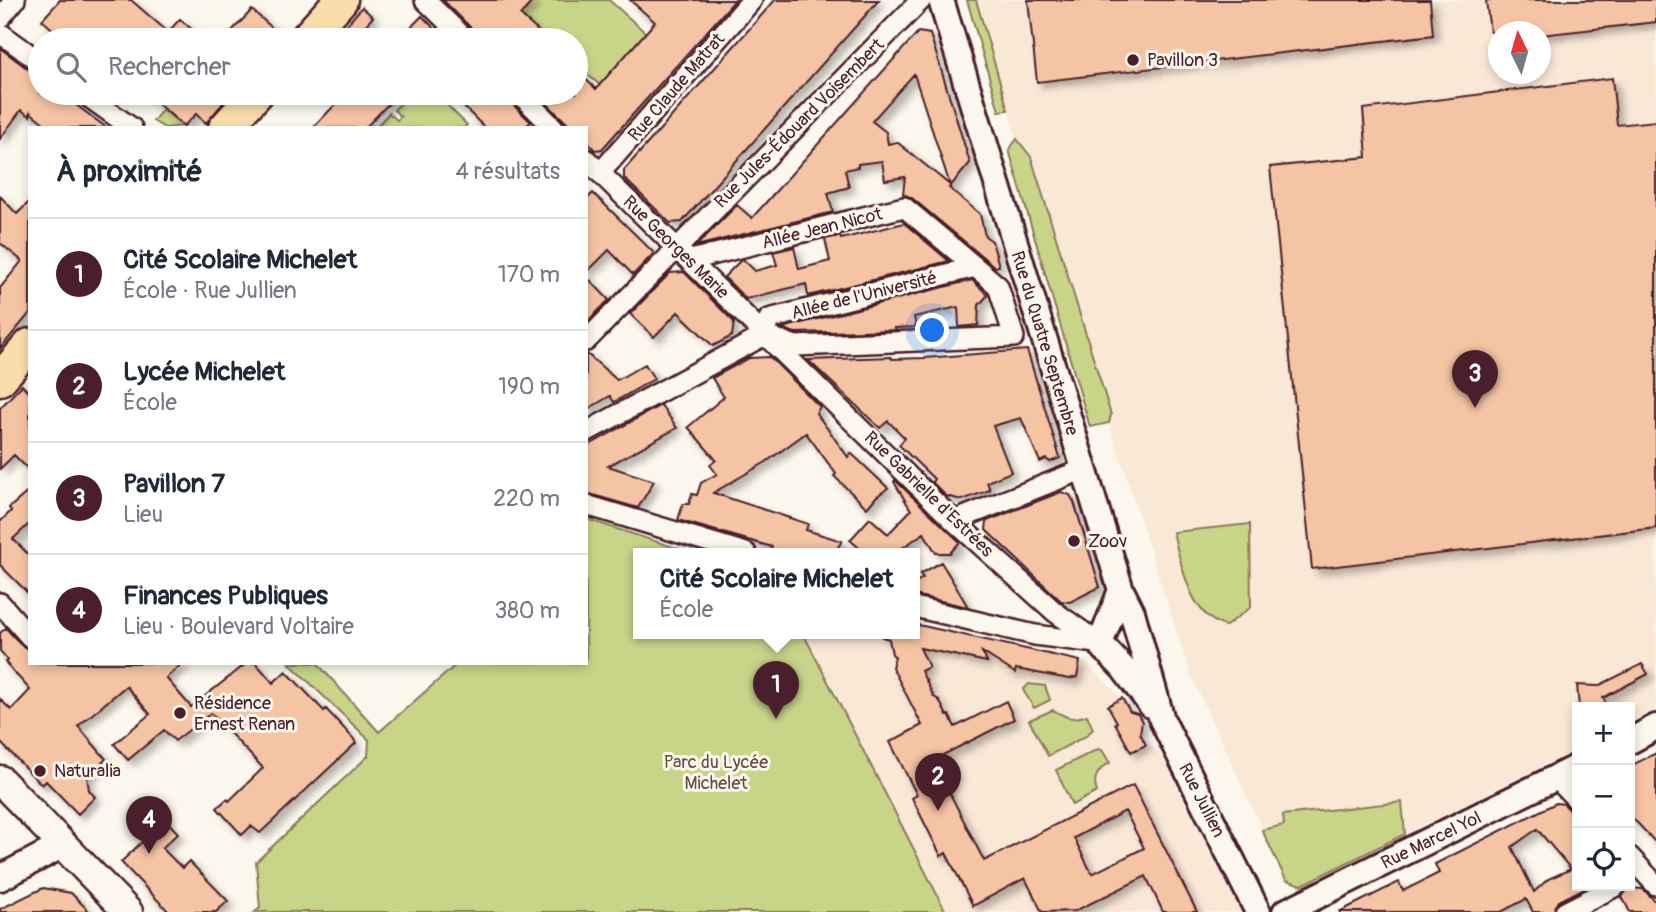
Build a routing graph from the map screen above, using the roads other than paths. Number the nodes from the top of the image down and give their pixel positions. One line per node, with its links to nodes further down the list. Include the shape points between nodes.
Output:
1 (15, 0): 7 (street)
2 (341, 0): 8 (main road)
3 (425, 0): 9 (street)
4 (752, 0): 18 (street, Rue Claude Matrat)
5 (921, 0): 19 (street, Rue Jules-Édouard Voisembert)
6 (941, 0): 26 (street, Rue du Quatre Septembre)
7 (0, 18)
8 (316, 28)
9 (454, 28)
10 (0, 33): 11 (street)
11 (28, 53)
12 (100, 105): 15 (street)
13 (246, 105): 16 (main road)
14 (531, 105): 17 (street)
15 (129, 126)
16 (227, 126)
17 (552, 126)
18 (593, 166): 19 (street, Rue Georges Marie)
19 (684, 254): 20 (street, Allée Jean Nicot, via 904,207); 21 (street, Rue Georges Marie); 22 (street, Rue Jules-Édouard Voisembert)
20 (975, 267): 21 (street, Allée de l'Université, via 769,319); 21 (street, Allée Jean Nicot, via 998,286 1014,337 795,346)
21 (765, 335): 25 (street); 28 (street, Rue Gabrielle d'Estrées)
22 (588, 339)
23 (28, 347): 24 (main road)
24 (0, 379)
25 (588, 431)
26 (1084, 469): 28 (street); 30 (street, Rue du Quatre Septembre)
27 (588, 506): 29 (street)
28 (954, 521): 33 (street, Rue Gabrielle d'Estrées)
29 (729, 548)
30 (1121, 590): 34 (street, Rue du Quatre Septembre); 37 (street)
31 (0, 603): 35 (street)
32 (920, 608): 36 (street)
33 (1055, 611): 36 (street, via 1053,628); 37 (street, Rue Gabrielle d'Estrées)
34 (1132, 612): 37 (street, via 1128,628); 38 (street, Rue du Quatre Septembre)
35 (28, 635)
36 (1040, 635): 37 (street)
37 (1100, 644): 38 (street, via 1126,651); 39 (street)
38 (1150, 685): 39 (street, Rue Jullien)
39 (1162, 720): 48 (street, Rue Jullien)
40 (1656, 727): 41 (street)
41 (1635, 738)
42 (1566, 773): 49 (street, Rue Marcel Yol)
43 (0, 780): 44 (main road)
44 (63, 845): 45 (street); 47 (main road)
45 (0, 878)
46 (1606, 891): 50 (street)
47 (128, 912)
48 (1258, 912)
49 (1285, 912)
50 (1565, 912)

